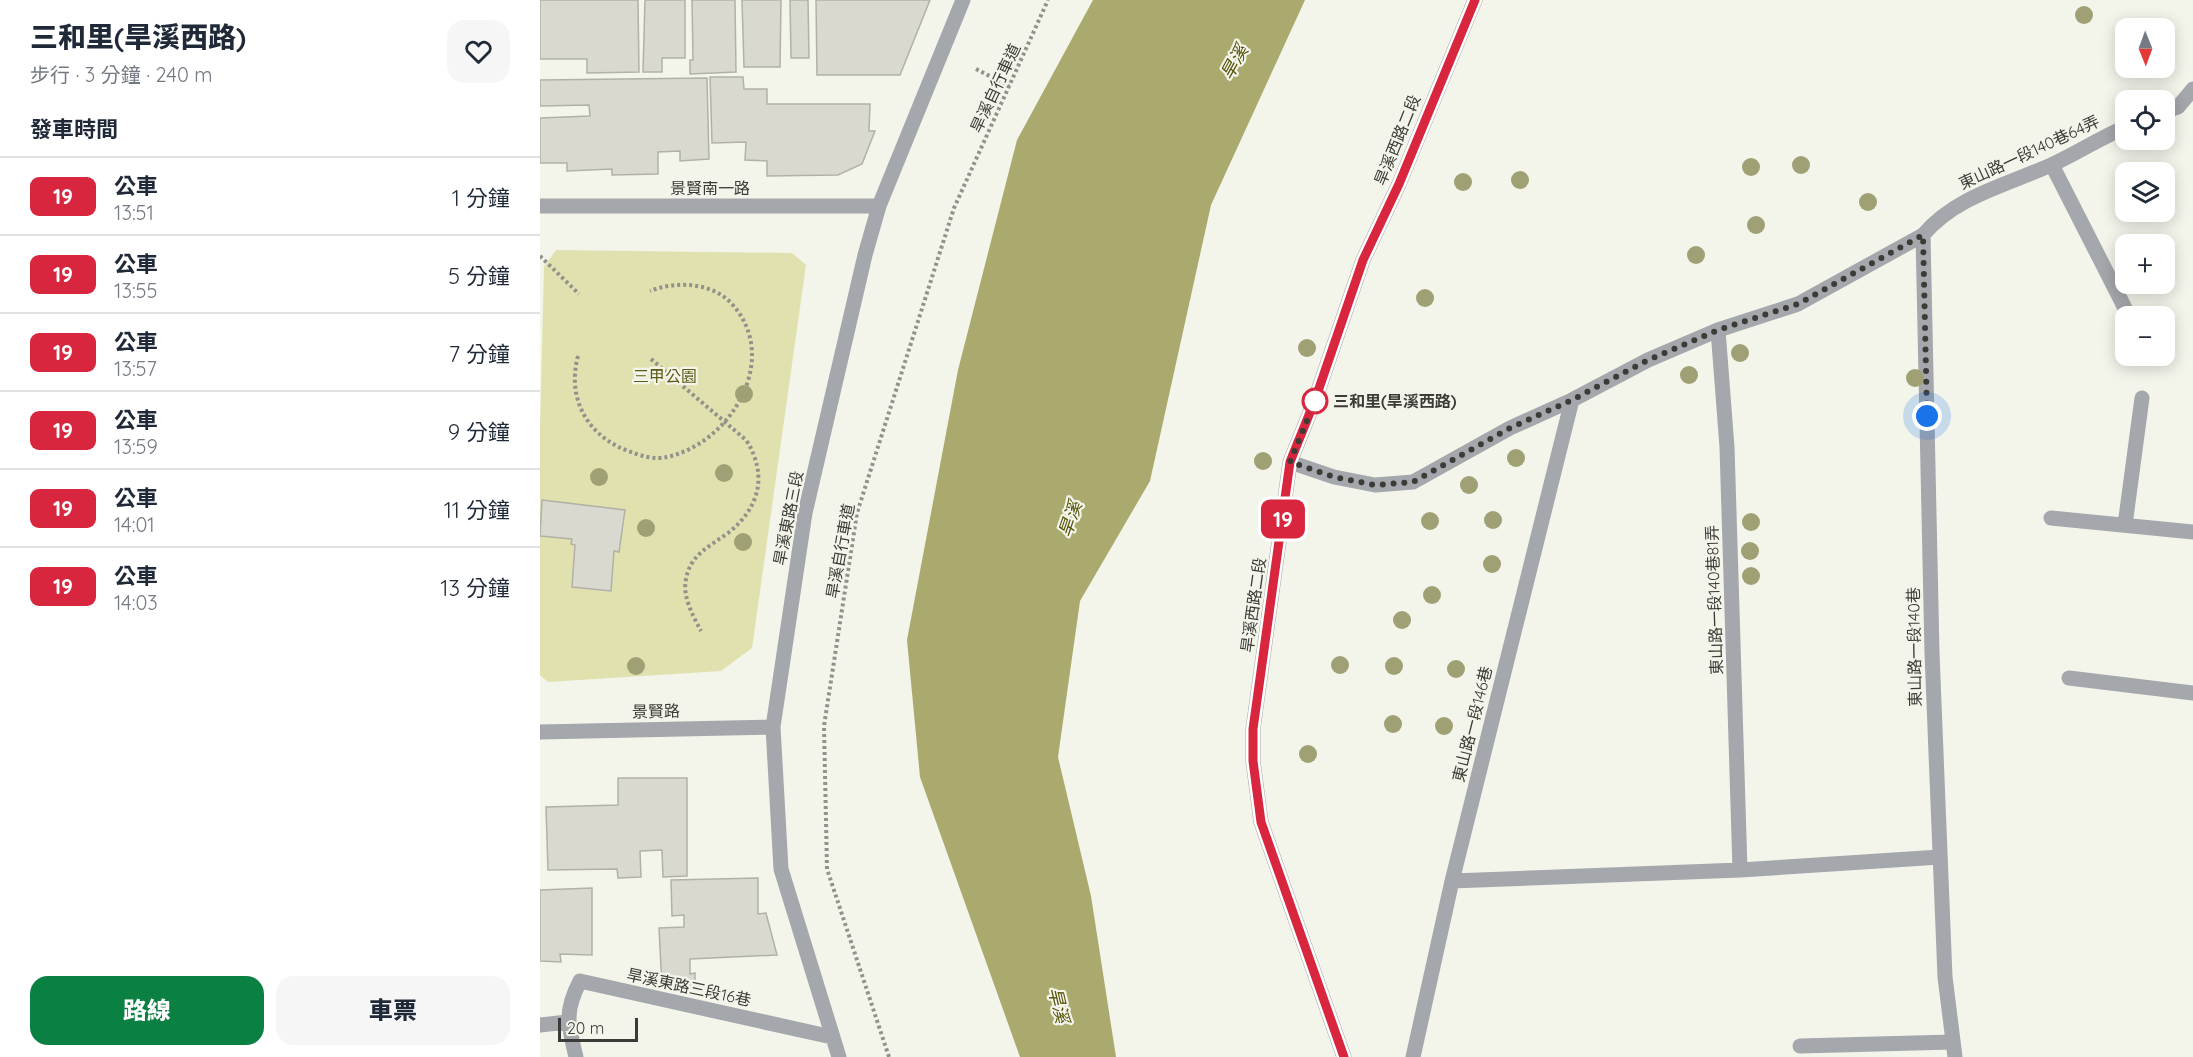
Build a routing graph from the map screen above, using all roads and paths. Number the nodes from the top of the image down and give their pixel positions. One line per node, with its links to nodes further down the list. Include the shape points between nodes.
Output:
1 (963, 0): 11 (street, 旱溪東路三段)
2 (1048, 0): 5 (path, 旱溪自行車道)
3 (1475, 0): 23 (street, 旱溪西路二段, via 1363,260)
4 (976, 69): 5 (path)
5 (1009, 86): 42 (path, 旱溪自行車道, via 954,208 857,513 824,726 827,869)
6 (2193, 89): 7 (street)
7 (2175, 108)
8 (2115, 134): 9 (street, 東山路一段140巷64弄)
9 (2052, 165): 12 (street, 東山路一段140巷64弄, via 1982,192 1936,219); 16 (street)
10 (540, 206): 11 (street, 景賢南一路)
11 (879, 206): 30 (street, 旱溪東路三段, via 805,513)
12 (1923, 235): 17 (street, 東山路一段140巷64弄, via 1798,304); 32 (street, 東山路一段140巷)
13 (540, 256): 15 (path)
14 (650, 291): 22 (path, via 663,286 696,285 727,299 738,310 753,344 752,363 742,397)
15 (579, 294)
16 (2124, 306)
17 (1718, 330): 21 (street, 東山路一段140巷64弄, via 1648,360); 33 (street, 東山路一段140巷81弄, via 1727,447)
18 (578, 356): 22 (path, via 575,382 582,413 600,438 619,448 664,458 706,439)
19 (651, 358): 22 (path)
20 (2142, 398): 25 (street)
21 (1572, 400): 23 (street, 東山路一段140巷64弄, via 1510,428 1413,482 1375,485); 34 (street, 東山路一段146巷)
22 (726, 422): 27 (path, via 757,456 759,485 754,504 744,517 690,565 685,581 687,597)
23 (1290, 462): 43 (street, 旱溪西路二段, via 1253,729 1253,761 1261,822)
24 (2050, 518): 25 (street)
25 (2125, 525): 26 (street)
26 (2193, 532)
27 (701, 631)
28 (2069, 678): 29 (street)
29 (2193, 693)
30 (773, 727): 31 (street, 景賢路); 37 (street, 旱溪東路三段, via 781,869)
31 (540, 732)
32 (1940, 857): 33 (street); 39 (street, 東山路一段140巷, via 1945,977)
33 (1740, 870): 34 (street)
34 (1452, 881): 44 (street, 東山路一段146巷)
35 (567, 1022): 36 (street); 37 (street, 旱溪東路三段16巷, via 570,1001 580,981); 40 (street)
36 (540, 1025)
37 (832, 1037): 41 (street, 旱溪東路三段)
38 (1800, 1046): 39 (street)
39 (1954, 1050)
40 (576, 1057)
41 (839, 1057)
42 (889, 1057)
43 (1344, 1057)
44 (1413, 1057)

